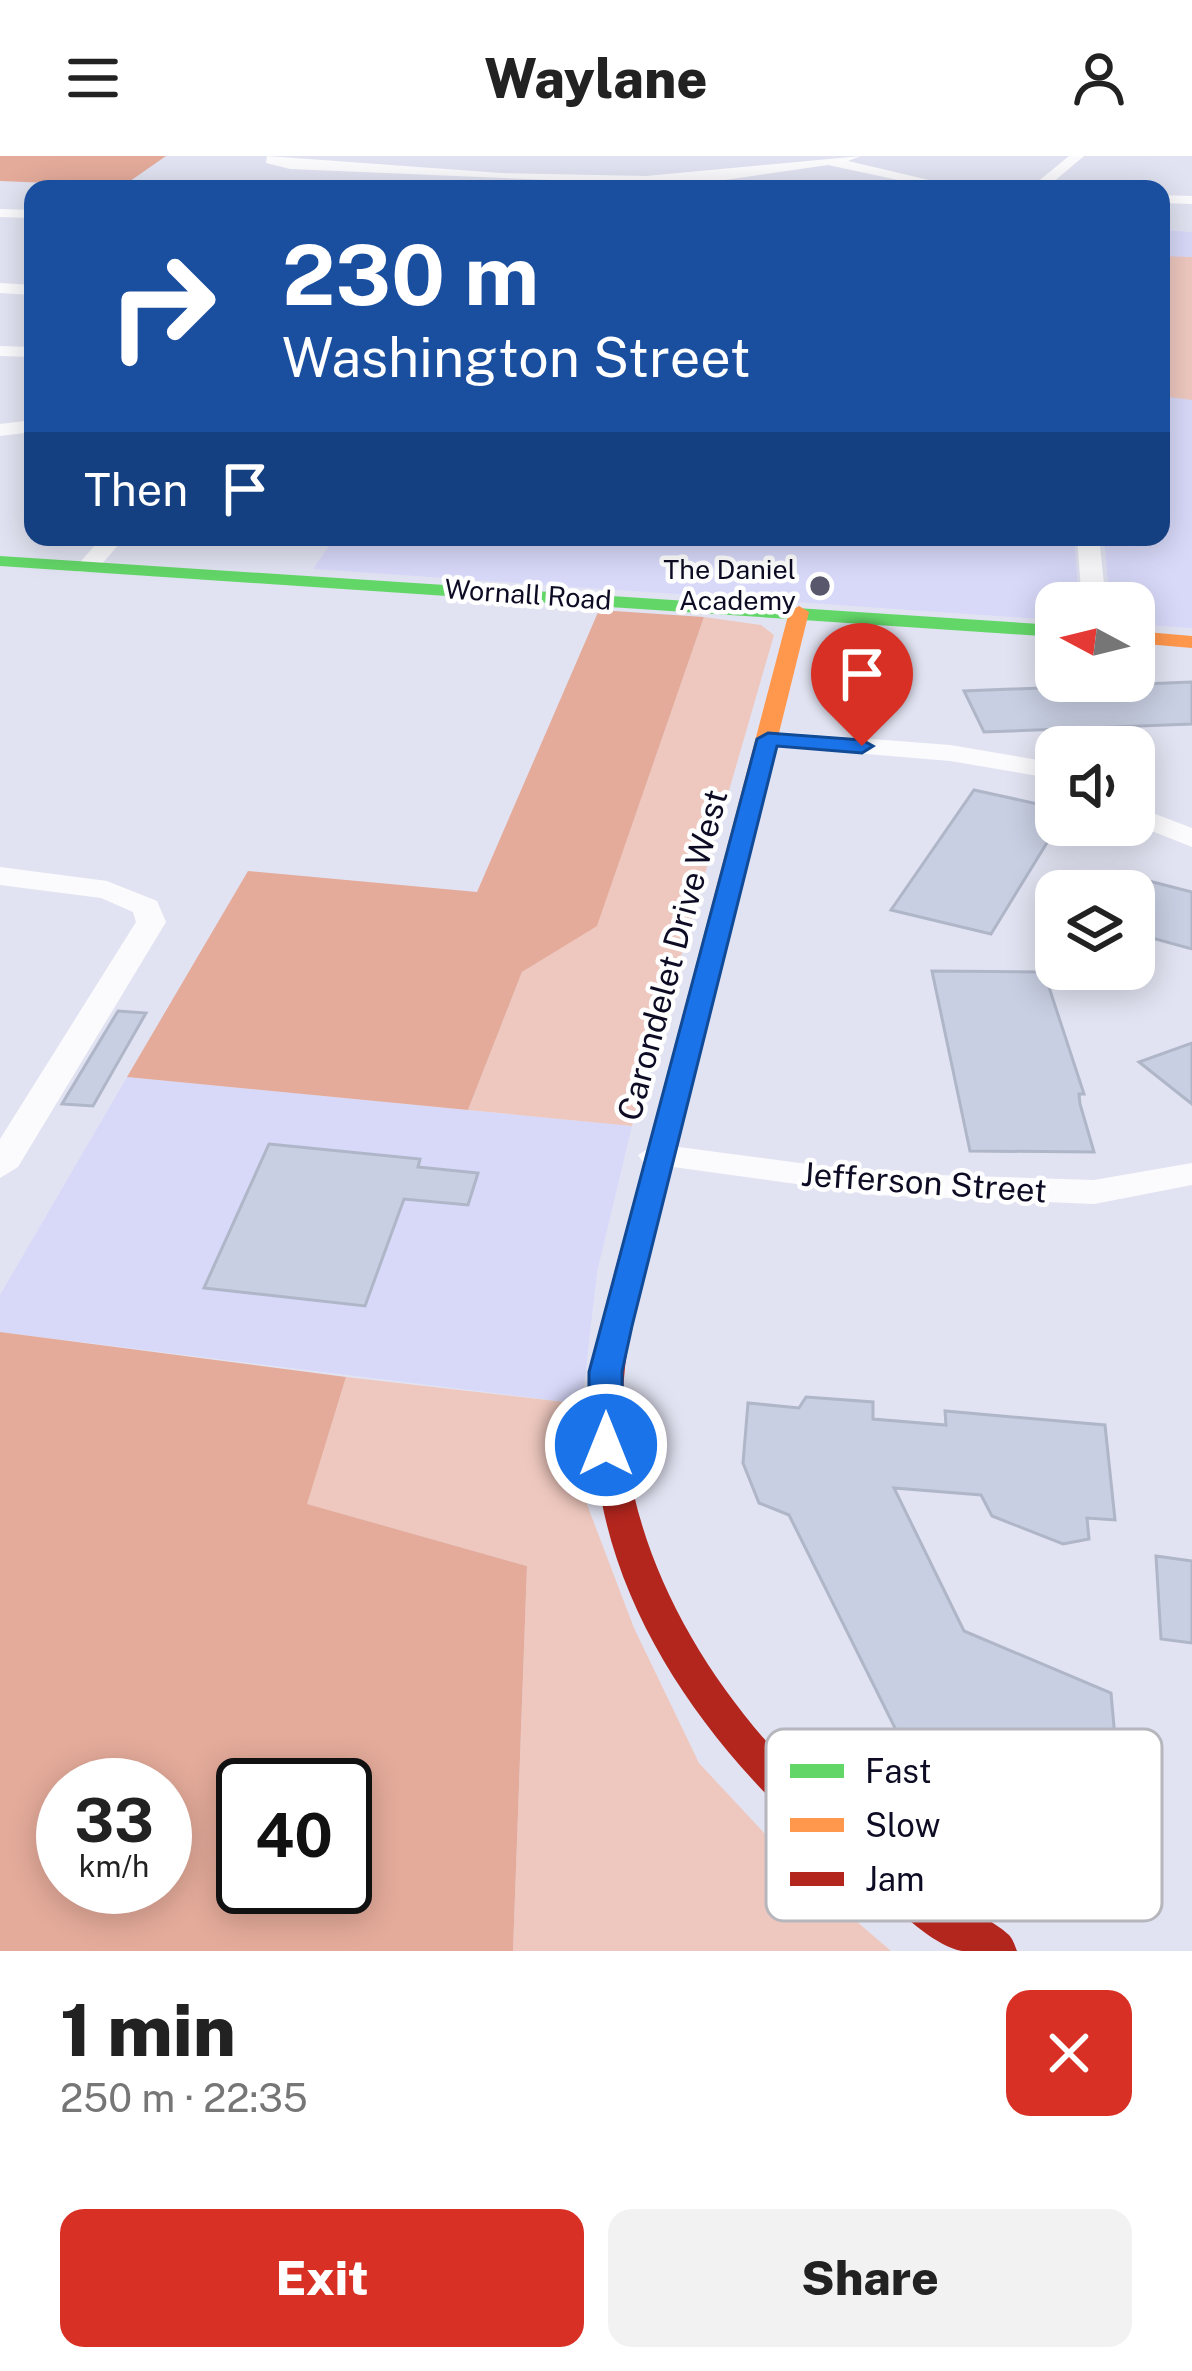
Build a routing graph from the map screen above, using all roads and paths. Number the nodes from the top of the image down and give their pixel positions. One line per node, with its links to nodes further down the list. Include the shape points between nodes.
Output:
1 (811, 156): 5 (street)
2 (854, 156): 5 (street)
3 (1077, 156): 9 (street)
4 (274, 159): 6 (street)
5 (830, 162): 6 (street, via 694,178); 8 (street)
6 (502, 173): 7 (street)
7 (495, 180)
8 (917, 180)
9 (1047, 180)
10 (106, 546): 13 (street)
11 (1089, 546): 14 (street)
12 (0, 561): 13 (street, Wornall Road)
13 (87, 567): 15 (street, Wornall Road)
14 (1092, 582)
15 (799, 612): 16 (street, Wornall Road); 19 (street, Carondelet Drive West)
16 (1035, 629)
17 (1155, 639): 18 (street)
18 (1192, 642)
19 (768, 739): 20 (street); 24 (street, Carondelet Drive West)
20 (1035, 767)
21 (1155, 823): 22 (street)
22 (1192, 838)
23 (0, 876): 25 (street, via 107,890 146,907 151,922)
24 (656, 1155): 26 (street, Jefferson Street, via 876,1184 1094,1192); 27 (street, Carondelet Drive West, via 605,1372 606,1445 621,1523 652,1605 716,1711)
25 (0, 1167)
26 (1192, 1174)
27 (766, 1769)
28 (946, 1921): 29 (street, Carondelet Drive West)
29 (996, 1951)

